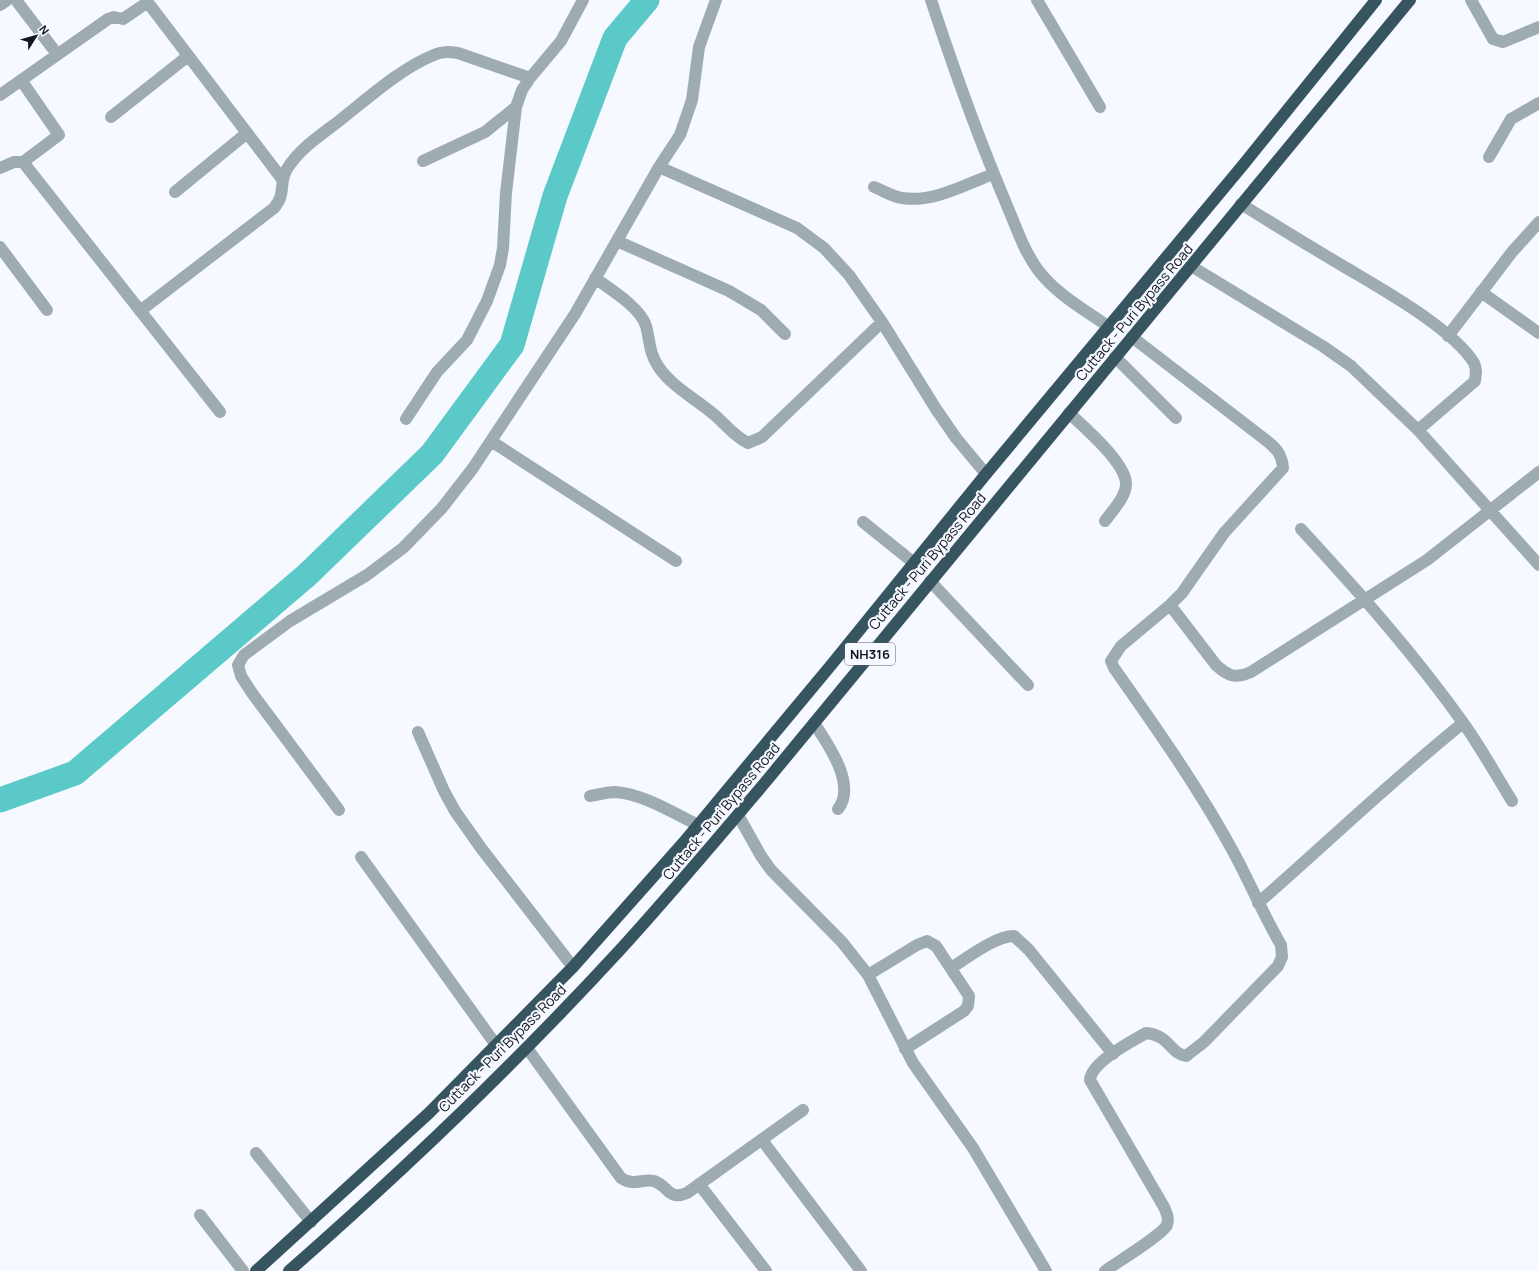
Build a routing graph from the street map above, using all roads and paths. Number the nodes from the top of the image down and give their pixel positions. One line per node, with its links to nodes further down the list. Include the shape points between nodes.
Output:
1 (7, 0): 11 (street)
2 (16, 0): 13 (street)
3 (583, 0): 15 (street, via 561,41)
4 (716, 0): 26 (street, via 700,47 692,100 680,135)
5 (931, 0): 28 (street)
6 (1036, 0): 20 (street)
7 (1376, 0): 42 (highway, Cuttack - Puri Bypass Road / NH316)
8 (1410, 0): 32 (highway, Cuttack - Puri Bypass Road / NH316)
9 (1471, 0): 12 (street, via 1493,39 1503,42)
10 (147, 1): 13 (street, via 122,18 108,19); 14 (street)
11 (0, 5)
12 (1539, 27)
13 (57, 54): 16 (street)
14 (188, 56): 21 (street); 22 (street)
15 (530, 78): 19 (street); 29 (street, via 458,53 435,54 387,84 309,144 287,168)
16 (21, 80): 17 (street); 25 (street, via 59,135)
17 (0, 95)
18 (1539, 103): 23 (street, via 1510,119)
19 (516, 107): 24 (street, via 485,132); 51 (street, via 506,193 503,248 495,282 467,340 437,372)
20 (1100, 107)
21 (110, 117)
22 (247, 133): 29 (street); 31 (street)
23 (1489, 157)
24 (423, 161)
25 (23, 162): 27 (street, via 14,162); 40 (street)
26 (659, 167): 34 (street); 41 (street, via 797,228 824,248 849,275)
27 (0, 168)
28 (993, 174): 30 (street, via 934,196 917,199 901,198); 42 (street, via 1038,270 1051,284)
29 (282, 178): 40 (street, via 281,200 274,208)
30 (874, 187)
31 (175, 192)
32 (1241, 204): 36 (highway, Cuttack - Puri Bypass Road / NH316); 46 (street, via 1396,298)
33 (1539, 222): 38 (street)
34 (617, 241): 37 (street); 44 (street, via 735,294 761,310)
35 (0, 247): 39 (street)
36 (1191, 266): 45 (highway, Cuttack - Puri Bypass Road / NH316); 52 (street, via 1351,366)
37 (595, 278): 41 (street, via 640,314 646,324 650,352 668,378 712,413 740,440 748,443 762,438); 53 (street, via 575,314)
38 (1482, 292): 43 (street); 46 (street)
39 (47, 310)
40 (140, 311): 48 (street)
41 (882, 322): 55 (street, via 936,409)
42 (1109, 327): 55 (highway, Cuttack - Puri Bypass Road / NH316)
43 (1539, 333)
44 (785, 334)
45 (1132, 336): 47 (highway, Cuttack - Puri Bypass Road / NH316); 65 (street, via 1267,441 1283,458 1283,468 1224,533 1192,580)
46 (1448, 336): 52 (street, via 1474,364 1477,371 1475,381)
47 (1115, 357): 49 (highway, Cuttack - Puri Bypass Road / NH316); 50 (street)
48 (220, 412)
49 (1069, 413): 57 (street, via 1098,440 1123,472 1126,484 1123,494); 63 (highway, Cuttack - Puri Bypass Road / NH316)
50 (1176, 418)
51 (406, 419)
52 (1418, 430): 56 (street)
53 (491, 441): 60 (street); 73 (street, via 474,468 442,508 403,548 367,575 290,621 244,654 238,665 241,676 252,693)
54 (1539, 472): 56 (street)
55 (986, 474): 61 (highway, Cuttack - Puri Bypass Road / NH316)
56 (1491, 512): 62 (street); 64 (street, via 1428,560)
57 (1105, 521)
58 (863, 522): 61 (street)
59 (1301, 528): 64 (street)
60 (676, 561)
61 (914, 563): 75 (highway, Cuttack - Puri Bypass Road / NH316)
62 (1539, 565)
63 (930, 580): 66 (street); 67 (highway, Cuttack - Puri Bypass Road / NH316)
64 (1366, 599): 65 (street, via 1241,676 1224,673 1216,665); 68 (street)
65 (1170, 605): 77 (street, via 1121,646 1111,661 1206,804)
66 (1028, 685)
67 (814, 723): 72 (street, via 830,747 839,769 845,796); 74 (highway, Cuttack - Puri Bypass Road / NH316)
68 (1463, 723): 71 (street); 77 (street, via 1392,782)
69 (418, 732): 78 (street, via 455,811)
70 (590, 796): 75 (street, via 614,792 632,796 656,804)
71 (1512, 801)
72 (838, 809)
73 (339, 810)
74 (738, 815): 80 (street, via 771,870 842,942); 82 (highway, Cuttack - Puri Bypass Road / NH316, via 619,951)
75 (698, 825): 78 (highway, Cuttack - Puri Bypass Road / NH316)
76 (361, 857): 81 (street)
77 (1258, 903): 84 (street, via 1280,945 1282,957 1278,966 1204,1042 1186,1056 1178,1054 1169,1042 1158,1034 1146,1033)
78 (573, 967): 81 (highway, Cuttack - Puri Bypass Road / NH316)
79 (951, 968): 80 (street, via 936,946 927,941); 83 (street, via 969,996 968,1006); 84 (street, via 996,941 1006,936 1014,936 1029,950)
80 (868, 975): 83 (street)
81 (496, 1045): 90 (highway, Cuttack - Puri Bypass Road / NH316, via 429,1113)
82 (527, 1048): 88 (street, via 621,1178 634,1183 651,1180 673,1195 680,1196); 93 (highway, Cuttack - Puri Bypass Road / NH316, via 373,1197)
83 (906, 1049): 96 (street, via 969,1143)
84 (1113, 1054): 97 (street, via 1097,1065 1090,1073 1090,1080 1169,1218 1166,1227)
85 (804, 1110): 86 (street)
86 (762, 1140): 88 (street); 95 (street)
87 (256, 1153): 90 (street)
88 (700, 1184): 94 (street)
89 (200, 1215): 91 (street)
90 (310, 1222): 92 (highway, Cuttack - Puri Bypass Road / NH316)
91 (243, 1271)
92 (256, 1271)
93 (289, 1271)
94 (766, 1271)
95 (861, 1271)
96 (1046, 1271)
97 (1105, 1271)

